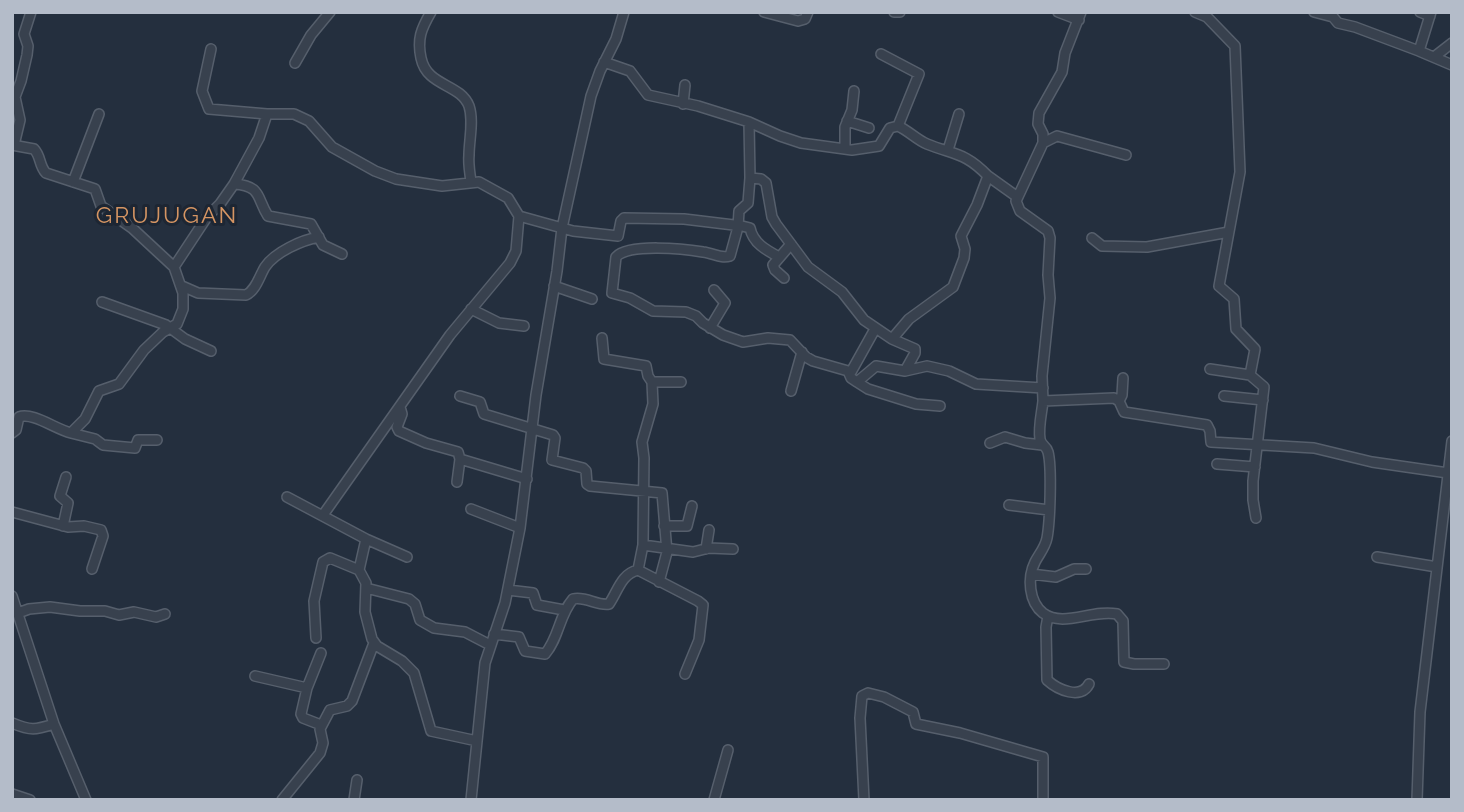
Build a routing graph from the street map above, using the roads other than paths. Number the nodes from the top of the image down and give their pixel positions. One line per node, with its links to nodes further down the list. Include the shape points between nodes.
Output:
1 (30, 12): 24 (street, via 24,34 28,49)
2 (330, 12): 22 (street)
3 (431, 12): 44 (street, via 420,33 422,64 428,75 468,103)
4 (624, 12): 21 (street)
5 (764, 12): 6 (street, via 798,21)
6 (808, 12)
7 (894, 12): 8 (street)
8 (900, 12)
9 (1059, 12): 15 (street)
10 (1195, 12): 14 (street)
11 (1315, 12): 18 (street)
12 (1420, 12): 13 (street)
13 (1430, 14): 18 (street)
14 (1208, 15): 50 (street, via 1236,51 1240,172)
15 (1080, 16): 36 (street, via 1062,72 1039,113)
16 (1452, 43): 20 (street)
17 (211, 49): 30 (street, via 202,91 209,109)
18 (1419, 51): 20 (street)
19 (881, 54): 34 (street, via 919,74)
20 (1434, 57): 23 (street)
21 (604, 62): 28 (street, via 631,71 648,95); 49 (street, via 591,96)
22 (295, 63)
23 (1452, 65)
24 (16, 85): 27 (street)
25 (685, 85): 28 (street)
26 (854, 91): 32 (street)
27 (13, 100): 37 (street, via 20,120)
28 (683, 104): 33 (street)
29 (99, 114): 43 (street)
30 (267, 114): 44 (street, via 303,117 332,147 396,180 450,186); 45 (street)
31 (959, 114): 39 (street)
32 (847, 121): 35 (street); 38 (street)
33 (749, 122): 38 (street, via 790,140); 42 (street)
34 (898, 127): 38 (street, via 890,128 879,146); 39 (street)
35 (869, 128)
36 (1043, 144): 40 (street, via 1057,136); 46 (street)
37 (13, 145): 43 (street, via 34,149 43,170)
38 (845, 149)
39 (948, 150): 41 (street, via 969,159)
40 (1126, 155)
41 (988, 176): 46 (street); 69 (street, via 961,236 964,258 953,286 909,319)
42 (750, 178): 48 (street, via 748,203 739,211); 53 (street, via 766,183 772,217)
43 (73, 182): 56 (street, via 95,189 102,206)
44 (469, 183): 47 (street, via 482,183 508,198)
45 (234, 184): 51 (street, via 257,192 268,216 311,224); 56 (street)
46 (1016, 196): 80 (street, via 1020,211 1048,231 1050,238)
47 (519, 216): 49 (street); 63 (street, via 514,256)
48 (738, 225): 49 (street, via 624,218 615,237); 55 (street, via 750,228 761,247); 66 (street, via 727,258 638,248 616,257 611,293 653,311 686,312)
49 (562, 228): 59 (street)
50 (1229, 232): 52 (street, via 1147,247 1102,246); 75 (street, via 1219,286 1234,299 1236,329 1255,349)
51 (319, 237): 54 (street, via 323,245); 58 (street, via 274,258 246,295 198,293)
52 (1092, 238)
53 (791, 244): 55 (street); 67 (street, via 808,267 842,292)
54 (342, 254)
55 (779, 257): 57 (street, via 773,267)
56 (174, 267): 58 (street)
57 (784, 278)
58 (183, 286): 65 (street, via 182,314)
59 (554, 286): 61 (street); 89 (street)
60 (714, 290): 66 (street, via 725,303)
61 (592, 299)
62 (102, 302): 65 (street)
63 (471, 309): 64 (street, via 499,323); 88 (street)
64 (524, 326)
65 (171, 328): 70 (street); 91 (street, via 144,350 119,384 99,391 85,419)
66 (710, 328): 71 (street, via 743,342 790,340)
67 (875, 329): 69 (street); 74 (street)
68 (602, 338): 77 (street, via 604,359 646,366)
69 (892, 340): 73 (street, via 915,349)
70 (211, 351)
71 (802, 352): 74 (street, via 813,361); 81 (street)
72 (1210, 369): 75 (street)
73 (905, 371): 79 (street, via 876,366); 80 (street, via 927,366 976,384)
74 (851, 372): 79 (street)
75 (1250, 375): 84 (street, via 1264,385)
76 (1123, 378): 86 (street)
77 (652, 382): 78 (street); 104 (street, via 653,404 641,447)
78 (681, 382)
79 (857, 382): 87 (street, via 916,404)
80 (1042, 387): 85 (street)
81 (791, 391)
82 (460, 396): 89 (street, via 480,402 484,414)
83 (1224, 396): 84 (street)
84 (1263, 400): 96 (street)
85 (1043, 401): 86 (street); 95 (street)
86 (1119, 401): 96 (street, via 1124,412 1207,425 1212,442)
87 (940, 406)
88 (400, 407): 97 (street, via 399,431 455,450); 111 (street)
89 (533, 429): 102 (street); 104 (street, via 554,436 552,460 586,470 590,486)
90 (12, 433): 91 (street, via 23,415)
91 (71, 433): 92 (street, via 106,446 135,448 138,440)
92 (157, 440)
93 (1452, 441): 100 (street)
94 (990, 443): 95 (street, via 1005,437)
95 (1042, 445): 109 (street, via 1048,452)
96 (1259, 445): 99 (street); 100 (street, via 1314,448 1372,462)
97 (460, 459): 102 (street); 103 (street)
98 (1217, 464): 99 (street)
99 (1255, 467): 112 (street, via 1252,499)
100 (1448, 472): 117 (street)
101 (66, 478): 113 (street, via 60,496 68,503)
102 (527, 479): 115 (street)
103 (457, 482)
104 (644, 491): 114 (street, via 662,493); 120 (street)
105 (287, 497): 111 (street)
106 (1009, 505): 109 (street)
107 (692, 506): 114 (street, via 687,526)
108 (471, 509): 115 (street)
109 (1049, 510): 131 (street, via 1047,538)
110 (12, 512): 113 (street)
111 (323, 516): 119 (street)
112 (1256, 518)
113 (63, 526): 127 (street, via 103,531)
114 (664, 526): 121 (street)
115 (520, 528): 134 (street)
116 (709, 530): 122 (street)
117 (1441, 532): 118 (street); 126 (street)
118 (1452, 534)
119 (366, 539): 124 (street); 129 (street)
120 (643, 545): 121 (street); 130 (street)
121 (667, 548): 122 (street); 132 (street)
122 (706, 549): 123 (street)
123 (733, 549)
124 (407, 557)
125 (1377, 558): 126 (street)
126 (1437, 568): 165 (street, via 1420,712)
127 (92, 569)
128 (1086, 569): 131 (street, via 1056,577)
129 (359, 570): 133 (street); 141 (street, via 330,558 324,562 314,601)
130 (638, 570): 132 (street); 136 (street, via 622,580 610,604 576,598)
131 (1031, 574): 139 (street, via 1037,606)
132 (659, 582): 146 (street, via 703,606 699,640)
133 (366, 588): 142 (street, via 365,612); 143 (street, via 409,599 418,618 430,626 465,632)
134 (509, 590): 136 (street, via 533,593 537,606); 140 (street)
135 (12, 596): 138 (street)
136 (564, 610): 140 (street, via 545,654 525,651 519,637)
137 (165, 614): 138 (street, via 120,615 50,607 29,609)
138 (17, 616): 151 (street)
139 (1048, 616): 145 (street, via 1066,619 1091,613 1117,614 1123,621 1124,662); 148 (street, via 1047,681 1079,693)
140 (494, 634): 143 (street)
141 (316, 638)
142 (374, 643): 152 (street, via 352,701 330,710); 153 (street, via 414,673 431,731)
143 (491, 645): 153 (street, via 482,680)
144 (321, 653): 149 (street)
145 (1164, 664)
146 (685, 674)
147 (255, 676): 149 (street)
148 (1089, 684)
149 (307, 688): 152 (street, via 301,716)
150 (12, 723): 151 (street, via 33,730)
151 (54, 724): 158 (street)
152 (321, 726): 159 (street, via 320,753)
153 (477, 741): 161 (street)
154 (727, 750): 162 (street)
155 (357, 780): 160 (street)
156 (12, 794): 157 (street)
157 (30, 800)
158 (86, 800)
159 (282, 800)
160 (354, 800)
161 (471, 800)
162 (714, 800)
163 (864, 800): 164 (street, via 860,718 862,696 868,693 913,712 916,724 1043,757)
164 (1043, 800)
165 (1416, 800)

